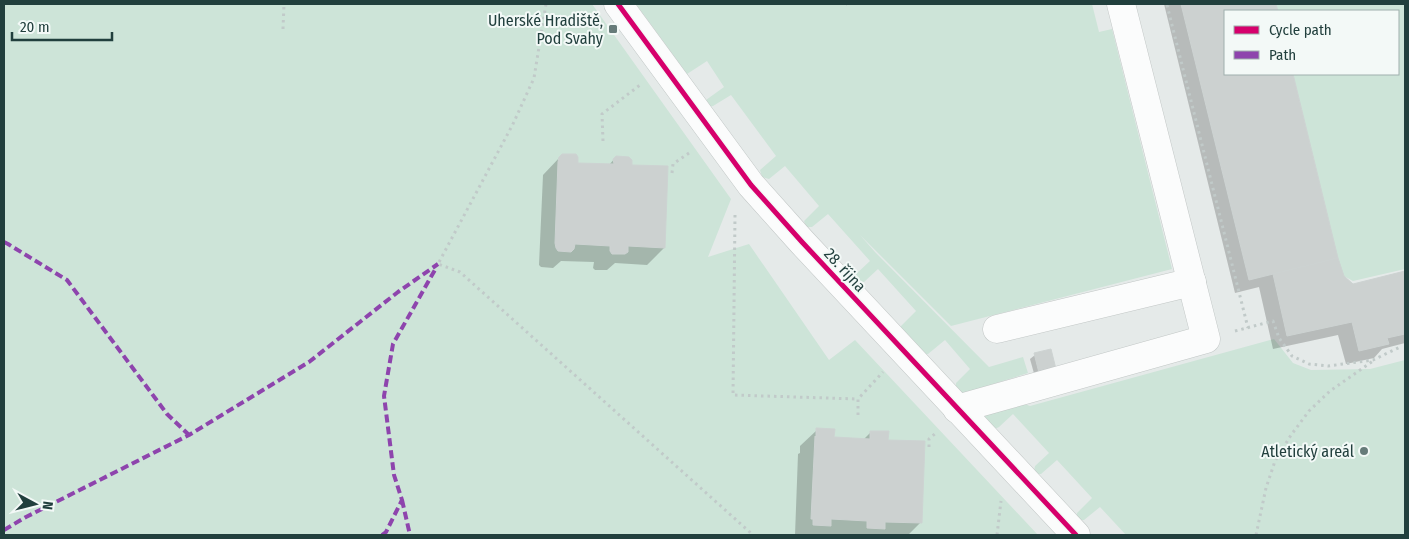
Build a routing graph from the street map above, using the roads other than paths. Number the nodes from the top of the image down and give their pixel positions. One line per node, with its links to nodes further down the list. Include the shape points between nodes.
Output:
1 (618, 4): 5 (street, 28. října, via 751,185)
2 (1121, 4): 3 (street)
3 (1192, 282): 4 (street); 5 (street, via 1206,339)
4 (997, 329)
5 (957, 409): 6 (street, 28. října)
6 (1076, 535)

